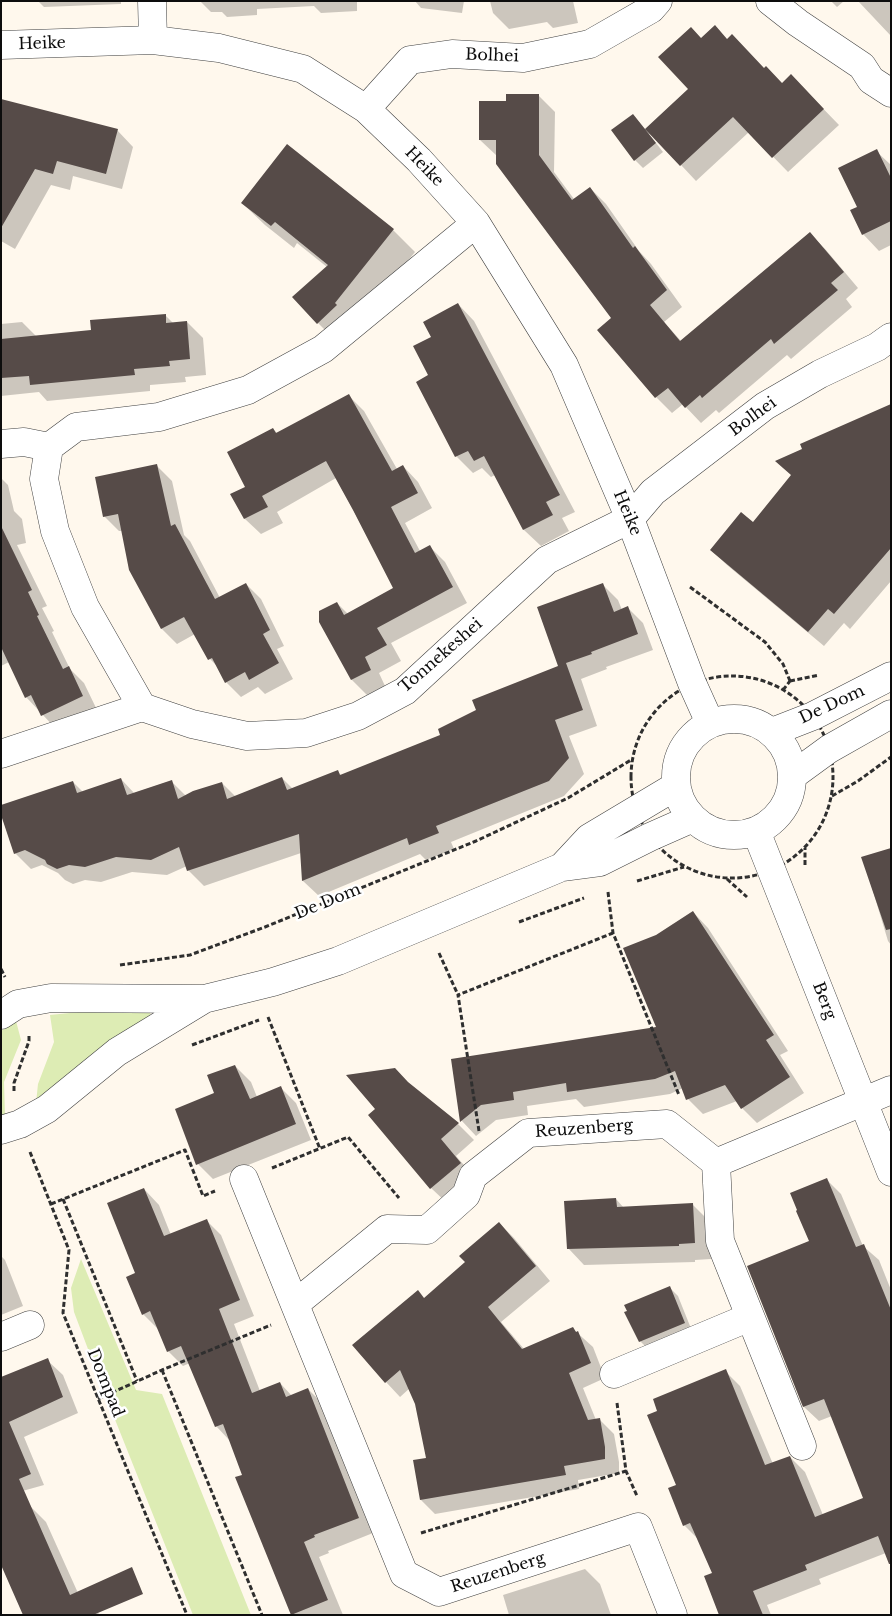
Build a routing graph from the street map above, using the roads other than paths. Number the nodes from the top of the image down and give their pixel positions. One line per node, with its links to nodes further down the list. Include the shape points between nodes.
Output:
1 (152, 1): 4 (street)
2 (658, 1): 7 (street, Bolhei, via 651,9 590,44 523,58 452,54 410,60)
3 (770, 1): 6 (street, via 862,66 871,80)
4 (153, 40): 5 (street, Heike); 7 (street, Heike, via 219,48 303,69)
5 (1, 45)
6 (891, 94)
7 (366, 109): 8 (street, Heike, via 419,160)
8 (476, 223): 11 (street, via 323,349 248,390 158,416 76,427); 12 (street, Heike, via 564,364)
9 (891, 337): 12 (street, Bolhei, via 765,406 653,492)
10 (1, 444): 11 (street, via 24,442)
11 (49, 447): 14 (street, via 44,479 55,532 85,607)
12 (630, 520): 14 (street, Tonnekeshei, via 547,560 405,691 358,716 306,732 246,736); 16 (street, Heike)
13 (891, 676): 17 (street, De Dom, via 812,716)
14 (142, 708): 18 (street)
15 (891, 714): 19 (street, via 829,749)
16 (710, 723): 17 (street, via 742,719 758,723); 20 (street, via 694,734 682,749 676,767)
17 (772, 732): 19 (street, via 790,759)
18 (1, 754)
19 (792, 776): 22 (street, via 791,793 783,808 772,822)
20 (676, 786): 21 (street, via 682,804); 23 (street, via 589,838)
21 (693, 818): 22 (street, via 706,829 723,835); 23 (street, via 600,862)
22 (756, 831): 27 (street, Berg)
23 (562, 867): 24 (street, via 338,961)
24 (204, 999): 25 (street, via 51,998); 28 (street, via 117,1052 46,1109)
25 (10, 1010)
26 (891, 1090): 27 (street)
27 (864, 1102): 29 (street); 30 (street, Berg)
28 (11, 1127)
29 (716, 1163): 32 (street, Reuzenberg, via 667,1124 528,1132 473,1176 466,1195 427,1230 387,1229); 33 (street, via 720,1241)
30 (891, 1172)
31 (244, 1180): 32 (street, Reuzenberg)
32 (297, 1308): 38 (street, Reuzenberg, via 404,1574 439,1592 638,1527)
33 (750, 1317): 36 (street); 37 (street)
34 (30, 1326): 35 (street)
35 (1, 1337)
36 (614, 1374)
37 (802, 1446)
38 (673, 1615)

